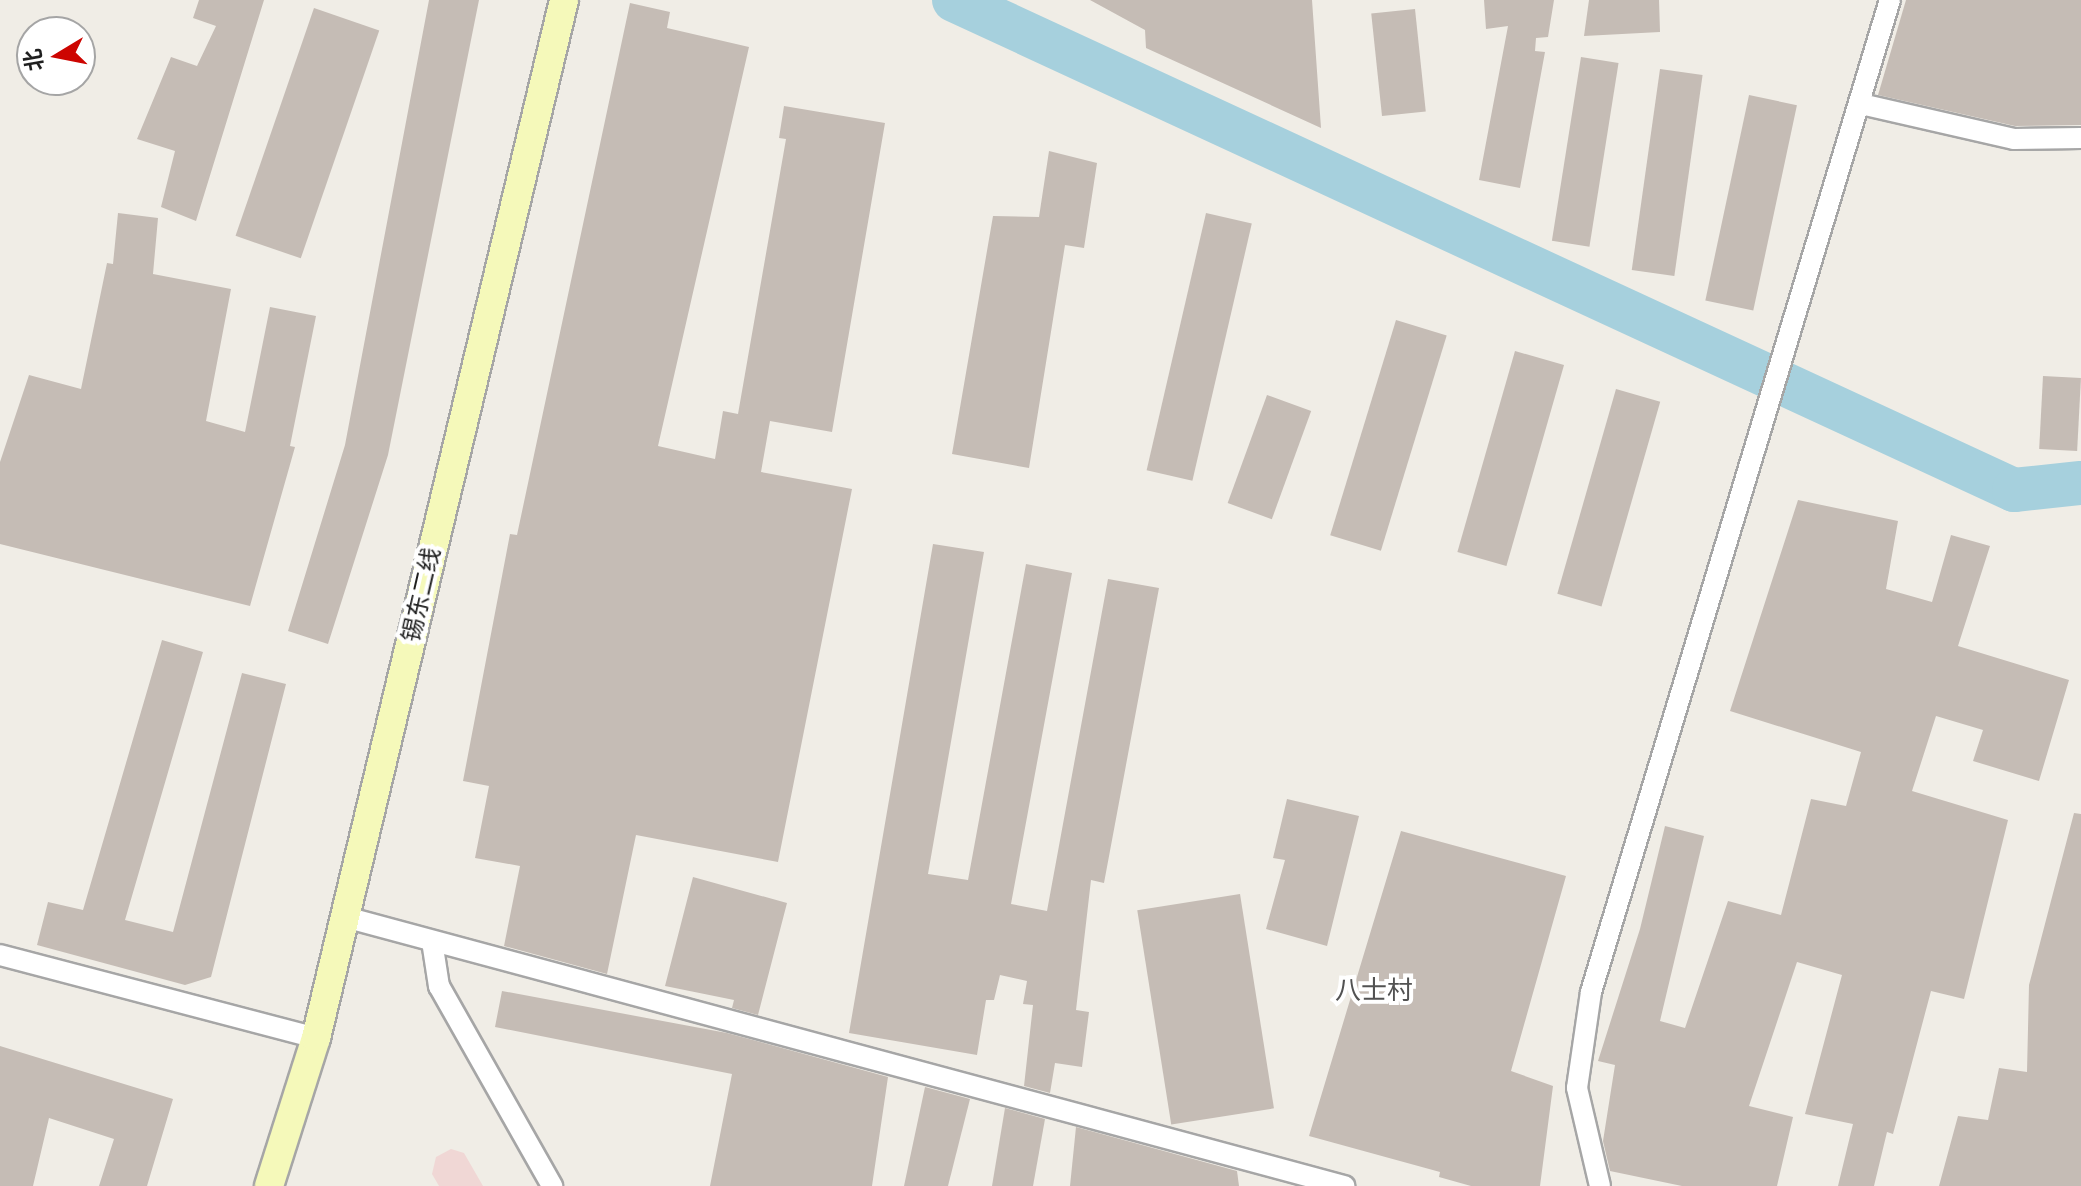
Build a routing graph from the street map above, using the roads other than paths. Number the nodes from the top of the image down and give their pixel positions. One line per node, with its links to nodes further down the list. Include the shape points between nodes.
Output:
1 (564, 0): 5 (main road, 锡东二线)
2 (1890, 0): 3 (street)
3 (1861, 104): 4 (street, via 2014,139); 12 (street, via 1591,992 1577,1088)
4 (2081, 138)
5 (345, 917): 6 (street); 8 (main road, 锡东二线)
6 (432, 941): 10 (street, via 439,986); 11 (street)
7 (0, 955): 8 (street)
8 (316, 1038): 9 (main road, 锡东二线)
9 (269, 1186)
10 (552, 1186)
11 (1344, 1186)
12 (1600, 1186)

